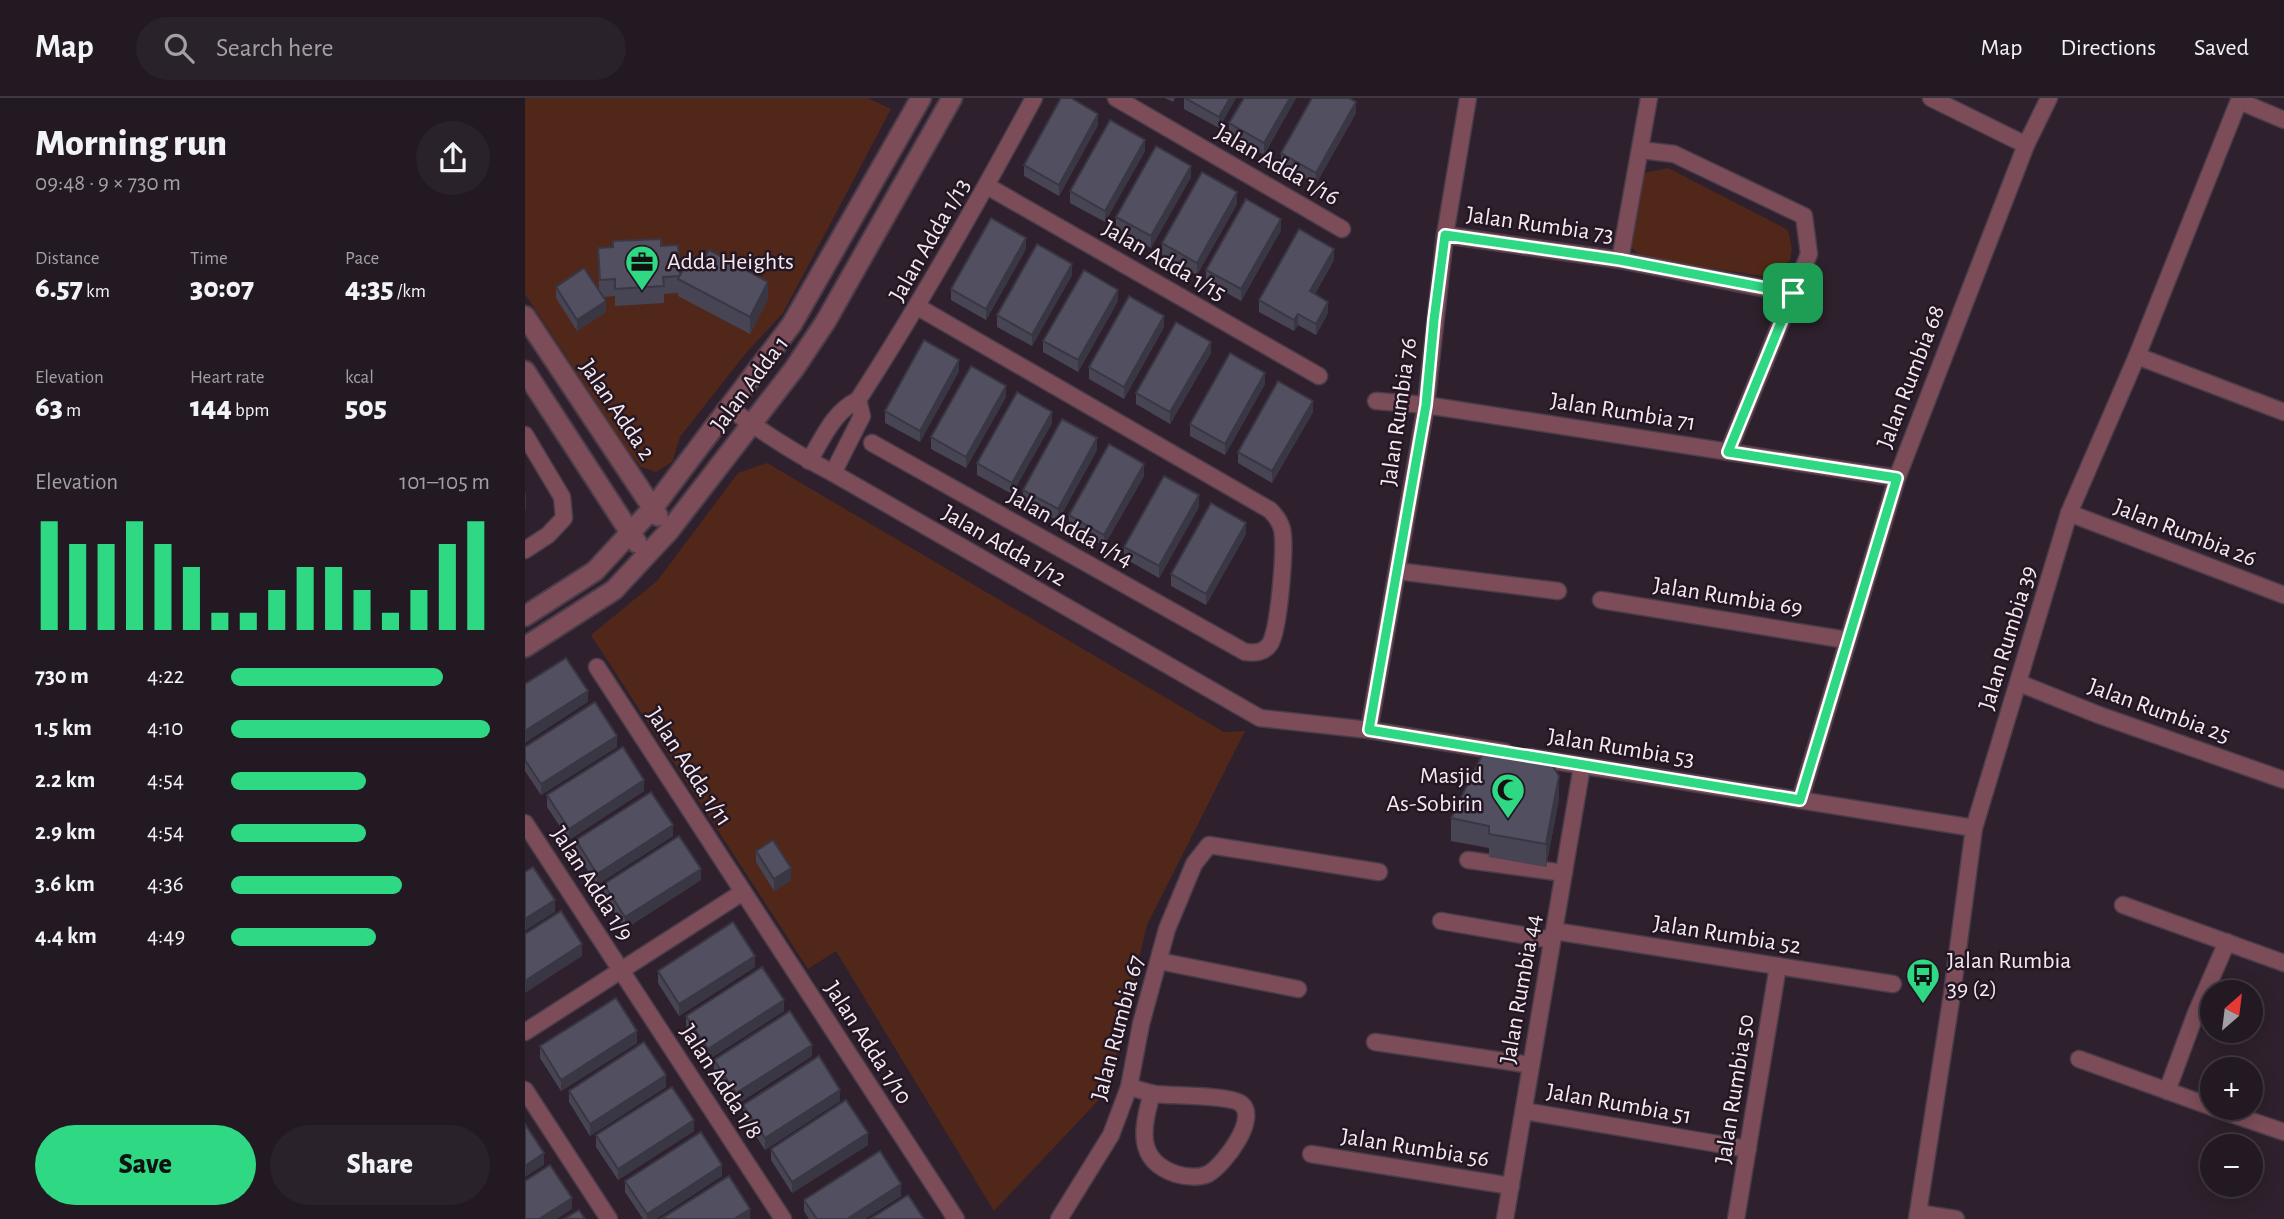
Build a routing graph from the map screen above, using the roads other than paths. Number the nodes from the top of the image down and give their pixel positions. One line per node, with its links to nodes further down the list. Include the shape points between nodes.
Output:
1 (921, 98): 26 (street, Jalan Adda 1, via 792,324)
2 (952, 98): 28 (street, Jalan Adda 1, via 826,321)
3 (1034, 98): 13 (street, Jalan Adda 1/13)
4 (1116, 98): 14 (street, Jalan Adda 1/16)
5 (1468, 98): 15 (street, Jalan Rumbia 76)
6 (1649, 98): 12 (street)
7 (1931, 98): 11 (street)
8 (2049, 98): 11 (street, Jalan Rumbia 68)
9 (2239, 99): 10 (street); 20 (street, Jalan Rumbia 39)
10 (2284, 120)
11 (2026, 145): 34 (street, Jalan Rumbia 68)
12 (1641, 150): 16 (street); 17 (street, via 1674,154 1804,216 1809,254)
13 (987, 186): 18 (street, Jalan Adda 1/13); 22 (street, Jalan Adda 1/15)
14 (1342, 229)
15 (1445, 235): 16 (street, Jalan Rumbia 73); 25 (street, Jalan Rumbia 76)
16 (1620, 260): 17 (street, Jalan Rumbia 73)
17 (1793, 293): 31 (street)
18 (918, 307): 23 (street, Jalan Adda 1/13); 30 (street, Jalan Adda 1/14, via 1270,510 1283,530 1284,545 1276,627 1269,646 1259,653 1245,652)
19 (526, 319): 35 (street, Jalan Adda 2)
20 (2137, 356): 27 (street); 36 (street, Jalan Rumbia 39)
21 (525, 371): 38 (street)
22 (1319, 376)
23 (858, 400): 32 (street, via 835,417); 33 (street, via 862,416)
24 (1376, 401): 25 (street, Jalan Rumbia 71)
25 (1426, 405): 31 (street, Jalan Rumbia 71); 41 (street, Jalan Rumbia 76)
26 (729, 407): 28 (street, Jalan Adda 1/12); 35 (street, Jalan Adda 1)
27 (2284, 412)
28 (751, 424): 32 (street, Jalan Adda 1/12); 37 (street, Jalan Adda 1)
29 (525, 435): 39 (street, via 562,497 564,518 548,536)
30 (872, 443)
31 (1728, 452): 34 (street, Jalan Rumbia 71)
32 (809, 461): 33 (street, Jalan Adda 1/12)
33 (833, 473): 50 (street, Jalan Adda 1/12)
34 (1897, 478): 46 (street, Jalan Rumbia 68)
35 (653, 508): 37 (street, Jalan Adda 2); 38 (street, Jalan Adda 1)
36 (2069, 513): 43 (street, Jalan Rumbia 26); 49 (street, Jalan Rumbia 39)
37 (669, 531): 40 (street, Jalan Adda 1)
38 (630, 534): 40 (street); 45 (street, Jalan Adda 1, via 595,571)
39 (525, 550)
40 (646, 555): 47 (street, Jalan Adda 1, via 614,590)
41 (1397, 571): 42 (street); 51 (street, Jalan Rumbia 76)
42 (1558, 591)
43 (2284, 595)
44 (1601, 600): 46 (street, Jalan Rumbia 69)
45 (525, 616)
46 (1847, 639): 54 (street, Jalan Rumbia 68)
47 (525, 647)
48 (597, 667): 60 (street, Jalan Adda 1/11)
49 (2019, 683): 53 (street, Jalan Rumbia 25); 56 (street, Jalan Rumbia 39)
50 (1260, 718): 51 (street, Jalan Rumbia 53)
51 (1369, 730): 52 (street, Jalan Rumbia 53)
52 (1582, 766): 54 (street, Jalan Rumbia 53); 59 (street, Jalan Rumbia 44)
53 (2284, 780)
54 (1800, 800): 56 (street, Jalan Rumbia 53)
55 (525, 823): 68 (street, Jalan Adda 1/9)
56 (1974, 828): 86 (street, Jalan Rumbia 39)
57 (1468, 860): 59 (street)
58 (1379, 872): 65 (street, Jalan Rumbia 67, via 1209,845 1194,864)
59 (1564, 873): 63 (street, Jalan Rumbia 44)
60 (743, 892): 68 (street); 89 (street, Jalan Adda 1/10)
61 (2123, 905): 64 (street)
62 (1441, 921): 63 (street, Jalan Rumbia 52)
63 (1553, 935): 67 (street, Jalan Rumbia 52); 74 (street, Jalan Rumbia 44)
64 (2227, 942): 66 (street); 77 (street)
65 (1159, 961): 70 (street); 75 (street, Jalan Rumbia 67, via 1140,1024)
66 (2284, 963)
67 (1778, 966): 69 (street, Jalan Rumbia 52); 83 (street, Jalan Rumbia 50)
68 (621, 970): 71 (street); 88 (street, Jalan Adda 1/8)
69 (1893, 984)
70 (1298, 989)
71 (525, 1032)
72 (1375, 1042): 74 (street)
73 (2079, 1059): 77 (street)
74 (1531, 1065): 80 (street, Jalan Rumbia 44)
75 (1129, 1087): 78 (street); 90 (street, Jalan Rumbia 67, via 1107,1144)
76 (525, 1090): 87 (street)
77 (2167, 1091): 79 (street)
78 (1152, 1093): 78 (street, via 1233,1100 1245,1107 1246,1125 1210,1173 1191,1177 1172,1173 1156,1163 1146,1149 1143,1126)
79 (2200, 1102)
80 (1524, 1111): 83 (street, Jalan Rumbia 51); 85 (street, Jalan Rumbia 44)
81 (2250, 1120): 82 (street)
82 (2284, 1132)
83 (1748, 1149): 92 (street, Jalan Rumbia 50)
84 (1311, 1154): 85 (street, Jalan Rumbia 56)
85 (1511, 1186): 91 (street, Jalan Rumbia 44)
86 (1918, 1216): 93 (street)
87 (609, 1219)
88 (783, 1219)
89 (956, 1219)
90 (1059, 1219)
91 (1505, 1219)
92 (1737, 1219)
93 (1956, 1219)

